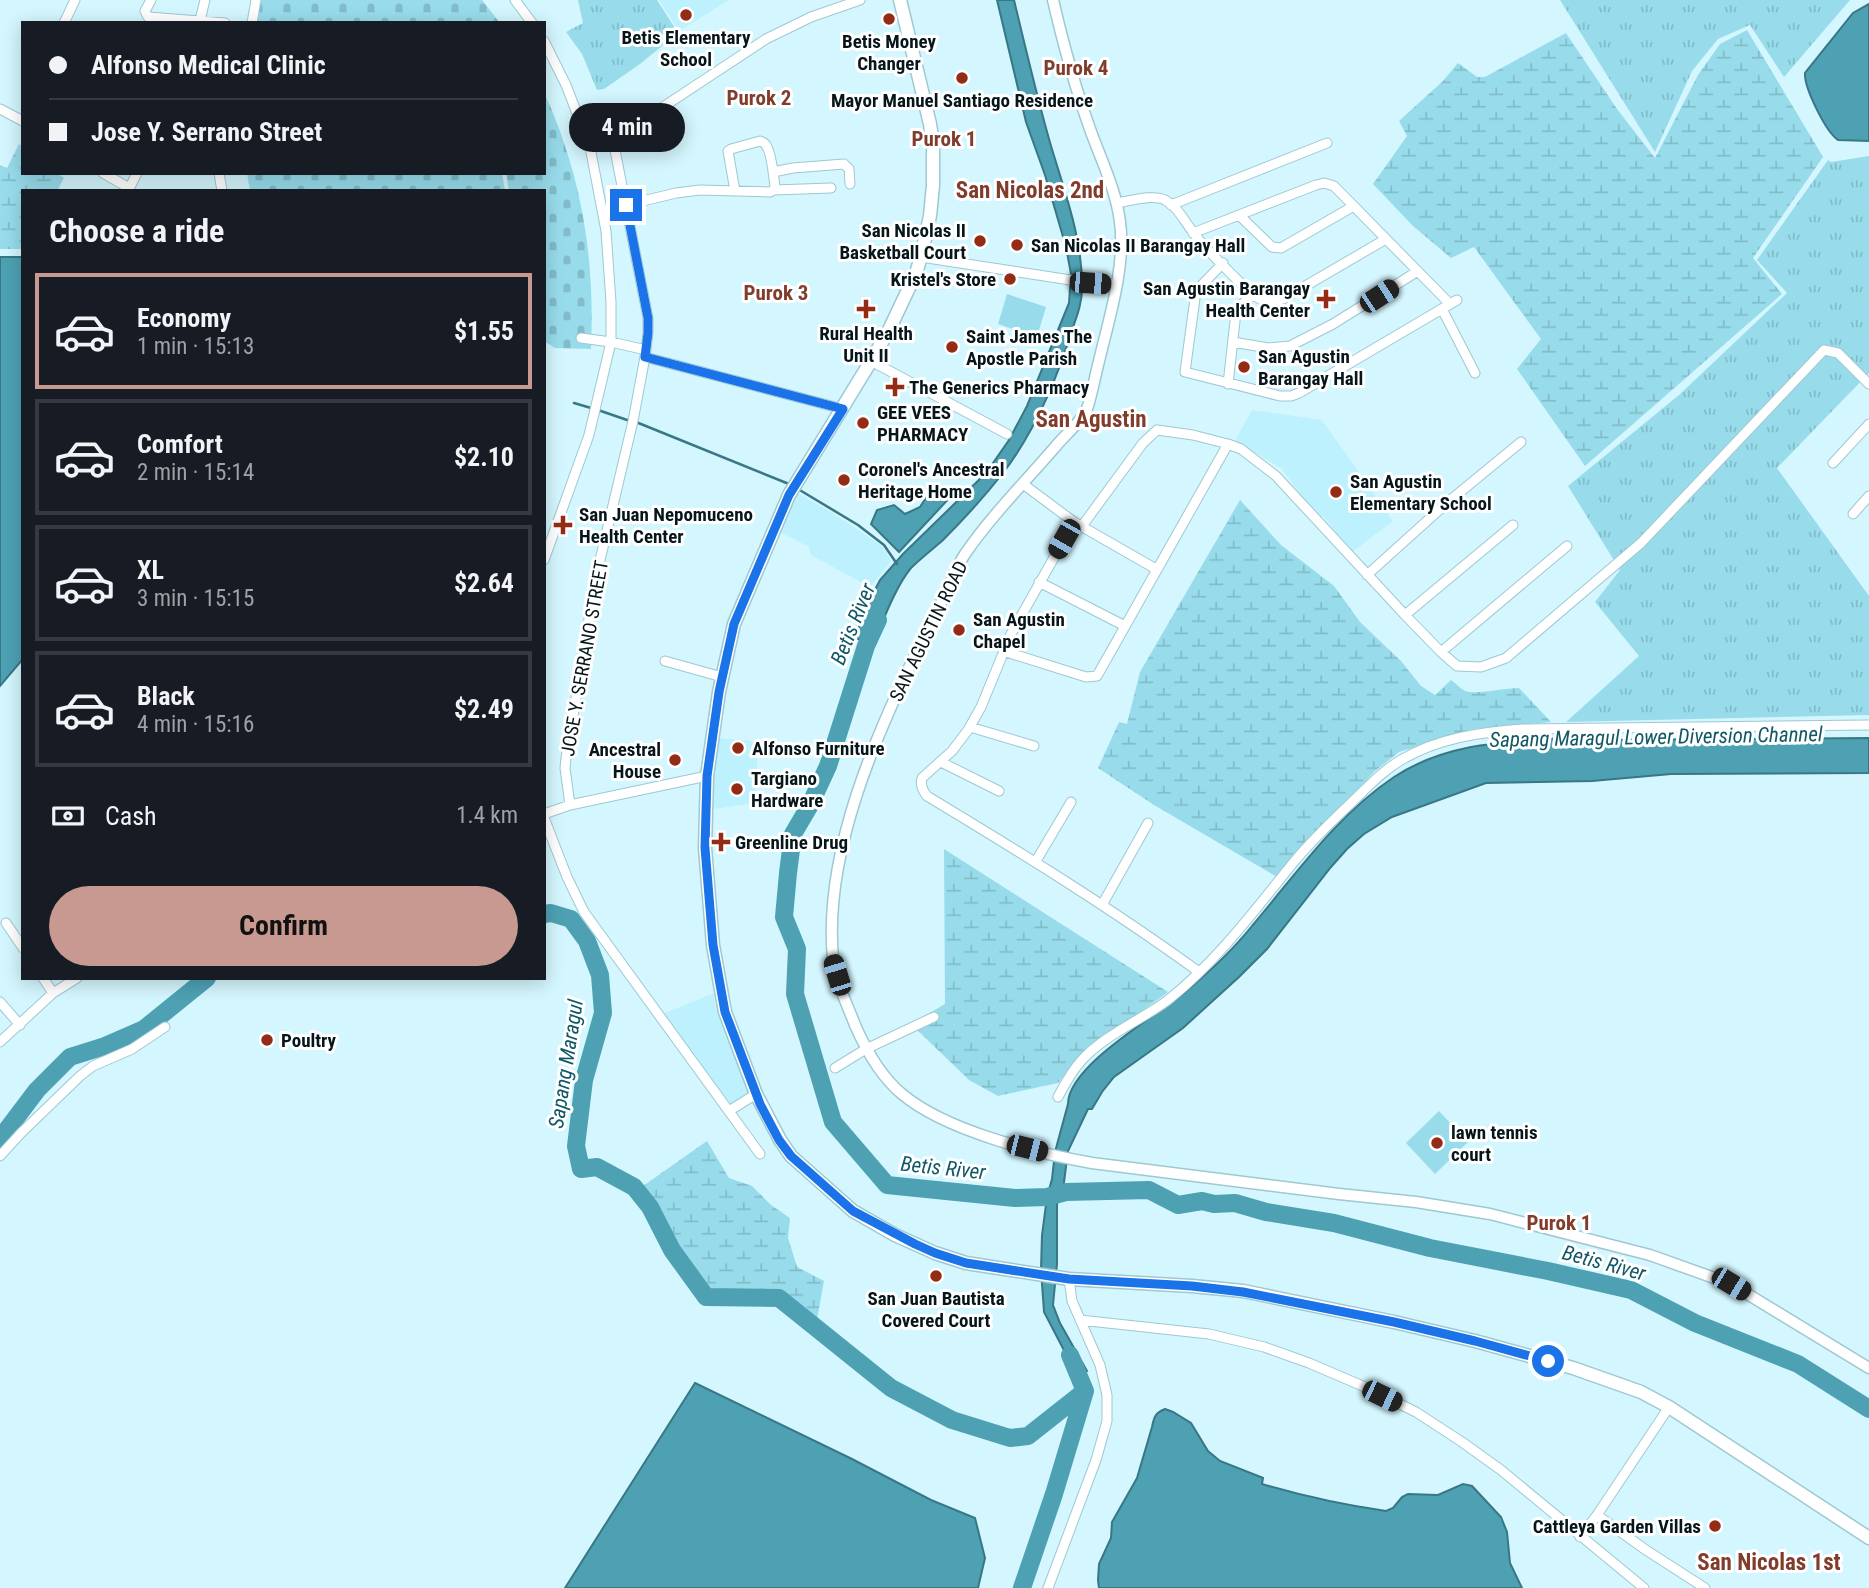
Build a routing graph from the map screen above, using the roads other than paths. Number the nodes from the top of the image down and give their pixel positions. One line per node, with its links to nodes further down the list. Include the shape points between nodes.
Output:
1 (75, 0): 10 (street)
2 (151, 0): 9 (street, via 145,11 148,17)
3 (205, 0): 9 (street)
4 (256, 0): 12 (street)
5 (515, 0): 13 (street)
6 (860, 0): 17 (street, via 766,39)
7 (900, 0): 34 (main road, via 933,145 930,216)
8 (1053, 0): 27 (street, SAN AGUSTIN ROAD, via 1090,129)
9 (201, 20): 11 (street)
10 (66, 21)
11 (209, 21)
12 (252, 21)
13 (531, 21)
14 (546, 45): 19 (street)
15 (0, 109): 16 (street)
16 (21, 117)
17 (613, 140): 19 (street); 28 (street, JOSE Y. SERRANO STREET)
18 (1326, 143): 29 (street)
19 (590, 147): 41 (street, via 609,250)
20 (773, 172): 22 (street, via 844,164); 25 (street); 26 (street, via 764,142 730,149)
21 (107, 175): 24 (street)
22 (850, 184)
23 (831, 188): 25 (street)
24 (128, 189)
25 (774, 190): 26 (street)
26 (735, 191): 28 (street, via 699,190)
27 (1117, 203): 29 (street, via 1152,198); 37 (street, SAN AGUSTIN ROAD, via 1121,247)
28 (626, 205): 43 (street, JOSE Y. SERRANO STREET, via 648,318)
29 (1171, 205): 32 (street)
30 (1352, 206): 31 (street, via 1334,186 1324,183); 31 (street, via 1277,248); 33 (street)
31 (1239, 215): 32 (street)
32 (1193, 233): 35 (street)
33 (1386, 239): 36 (street); 38 (street, via 1283,299 1268,302)
34 (921, 257): 37 (street); 44 (main road)
35 (1223, 263): 38 (street); 46 (street, via 1196,291 1185,373)
36 (1418, 271): 39 (street); 42 (street, via 1290,346 1268,348)
37 (1116, 284): 54 (street, SAN AGUSTIN ROAD, via 1086,412)
38 (1254, 295): 42 (street, via 1236,313)
39 (1450, 305): 45 (street); 46 (street, via 1291,396)
40 (581, 338): 41 (street)
41 (611, 342): 43 (street); 60 (street, via 589,435)
42 (1233, 342): 46 (street)
43 (646, 354): 48 (street); 77 (street, JOSE Y. SERRANO STREET, via 596,577 565,768)
44 (872, 361): 48 (main road); 50 (street)
45 (1475, 373)
46 (1228, 384)
47 (1869, 384): 67 (street, via 1838,353 1824,350 1641,543 1506,658 1481,667 1457,666)
48 (843, 409): 69 (main road, via 789,495 734,624)
49 (1869, 424): 53 (street)
50 (1007, 435)
51 (1521, 442): 62 (street)
52 (1228, 444): 57 (street, via 1157,430); 61 (street); 62 (street, via 1276,475)
53 (1833, 463)
54 (1023, 484): 57 (street); 94 (street, SAN AGUSTIN ROAD, via 963,556 901,681 856,797 835,890 833,961)
55 (1869, 496): 56 (street)
56 (1853, 514)
57 (1078, 524): 61 (street); 63 (street)
58 (1513, 525): 64 (street)
59 (1567, 546): 67 (street)
60 (546, 554)
61 (1156, 569): 65 (street)
62 (1367, 575): 64 (street)
63 (1039, 582): 65 (street); 66 (street)
64 (1405, 615): 67 (street)
65 (1125, 626): 66 (street, via 1092,678)
66 (1003, 651): 71 (street)
67 (1441, 652)
68 (664, 662): 69 (street)
69 (722, 677): 74 (main road)
70 (1869, 725): 85 (street, via 1523,729 1449,740 1401,760 1379,776 1294,861)
71 (970, 727): 72 (street); 73 (street)
72 (1034, 746)
73 (941, 762): 75 (street); 81 (street, via 922,778 927,796)
74 (707, 776): 77 (street); 96 (main road, via 705,848 713,945 725,1012)
75 (999, 791)
76 (1071, 802): 81 (street)
77 (570, 805): 78 (street)
78 (546, 815)
79 (546, 822): 98 (street, via 584,912)
80 (1148, 823): 82 (street)
81 (1036, 861): 82 (street)
82 (1102, 905): 85 (street)
83 (6, 923): 84 (street)
84 (19, 937)
85 (1199, 972): 97 (street, via 1168,1000 1083,1059)
86 (44, 980): 88 (street)
87 (74, 980): 88 (street)
88 (53, 993): 91 (street)
89 (0, 1002): 91 (street)
90 (934, 1017): 94 (street)
91 (20, 1025): 93 (street)
92 (165, 1027): 100 (street, via 80,1076)
93 (0, 1042)
94 (866, 1049): 95 (street); 103 (street, SAN AGUSTIN ROAD, via 899,1093 984,1136 1073,1159 1490,1214 1650,1255 1731,1284)
95 (835, 1068)
96 (756, 1094): 98 (street); 101 (main road, via 791,1156 853,1211 895,1235 966,1263)
97 (1058, 1097)
98 (729, 1111): 99 (street)
99 (760, 1154)
100 (0, 1156)
101 (1065, 1279): 102 (street); 104 (main road, via 1243,1292 1394,1322 1573,1368 1641,1392)
102 (1080, 1320): 106 (street, via 1209,1334 1264,1347 1365,1387 1462,1442); 108 (street, via 1101,1366 1107,1420)
103 (1869, 1368)
104 (1668, 1407): 105 (street); 107 (main road)
105 (1597, 1516): 106 (street); 110 (street)
106 (1580, 1537): 109 (street)
107 (1869, 1538)
108 (1048, 1588)
109 (1644, 1588)
110 (1705, 1588)

